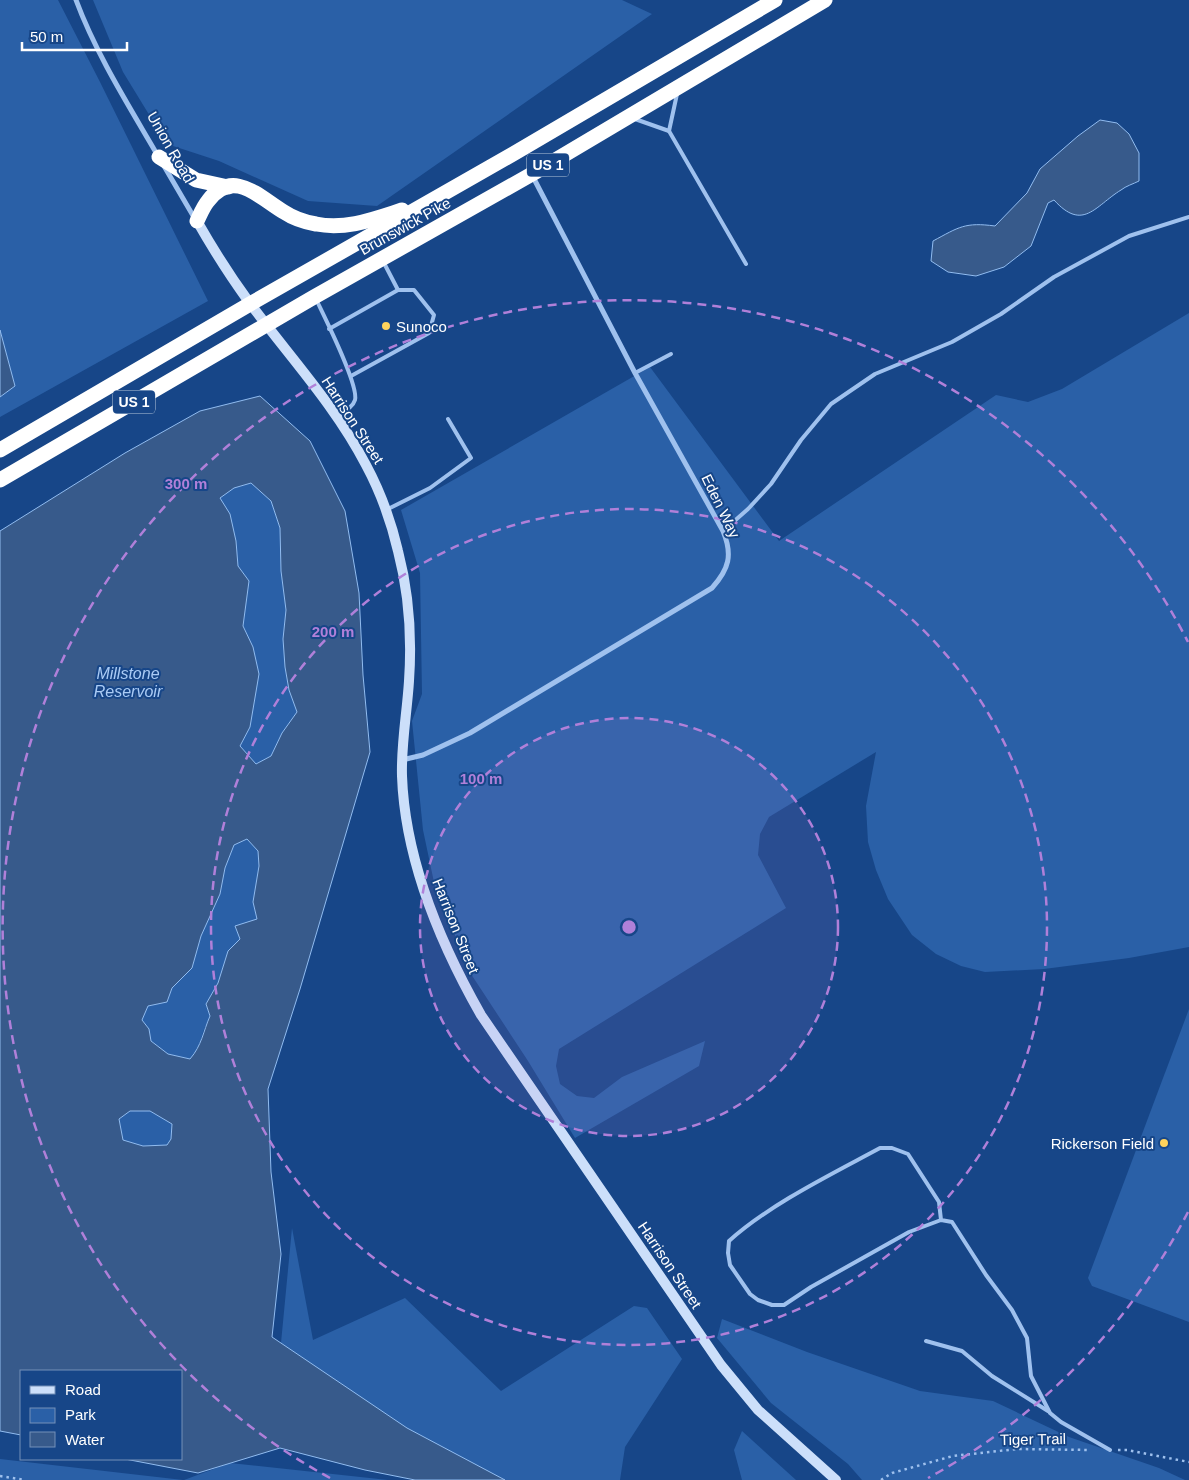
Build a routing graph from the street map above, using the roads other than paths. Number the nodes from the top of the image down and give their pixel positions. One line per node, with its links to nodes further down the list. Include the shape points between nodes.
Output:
1 (76, 0): 7 (street, Union Road, via 98,50)
2 (775, 0): 10 (highway, Brunswick Pike / US 1)
3 (825, 0): 4 (highway, Brunswick Pike / US 1)
4 (678, 87): 5 (highway, Brunswick Pike / US 1); 6 (lane)
5 (628, 116): 6 (lane); 8 (highway, Brunswick Pike / US 1)
6 (669, 131): 14 (lane)
7 (159, 157): 9 (highway, via 196,180); 12 (street, Union Road)
8 (532, 174): 13 (highway, Brunswick Pike / US 1); 21 (street, Eden Way)
9 (228, 187): 10 (highway, via 250,189 284,213 312,224 331,226 368,221); 12 (highway, via 216,193)
10 (436, 198): 17 (highway, Brunswick Pike / US 1)
11 (1189, 217): 28 (lane, via 1130,236 1054,277 1001,314 952,342 875,374 832,404 801,440 771,484)
12 (197, 221): 17 (street, Union Road)
13 (382, 259): 15 (lane); 16 (highway, Brunswick Pike / US 1)
14 (746, 264)
15 (398, 290): 19 (lane); 22 (lane, via 414,290 434,315 428,333)
16 (314, 297): 18 (highway, Brunswick Pike / US 1); 19 (lane)
17 (250, 304): 18 (street, Harrison Street); 25 (highway, Brunswick Pike / US 1)
18 (268, 325): 23 (street, Harrison Street); 26 (highway, Brunswick Pike / US 1)
19 (329, 329): 22 (lane)
20 (671, 354): 21 (lane)
21 (635, 373): 28 (street, Eden Way)
22 (351, 376): 23 (lane, via 356,398 354,404)
23 (336, 416): 27 (street, Harrison Street, via 367,466)
24 (448, 419): 27 (lane, via 472,458 430,488)
25 (0, 450)
26 (0, 480)
27 (386, 510): 29 (street, Harrison Street, via 403,571 408,614 410,661)
28 (723, 531): 29 (street, Eden Way, via 729,554 726,568 712,588 470,733 424,755)
29 (402, 760): 34 (street, Harrison Street, via 408,827 426,895 457,971 481,1015 732,1380 771,1422)
30 (941, 1220): 30 (lane, via 909,1232 784,1304 772,1306 758,1300 730,1265 729,1241 743,1228 880,1148 892,1148 908,1154 939,1202); 32 (lane, via 952,1222 1012,1310 1027,1338 1031,1376)
31 (926, 1341): 32 (lane, via 962,1351 992,1376)
32 (1050, 1413): 33 (lane)
33 (1110, 1450)
34 (836, 1480)

